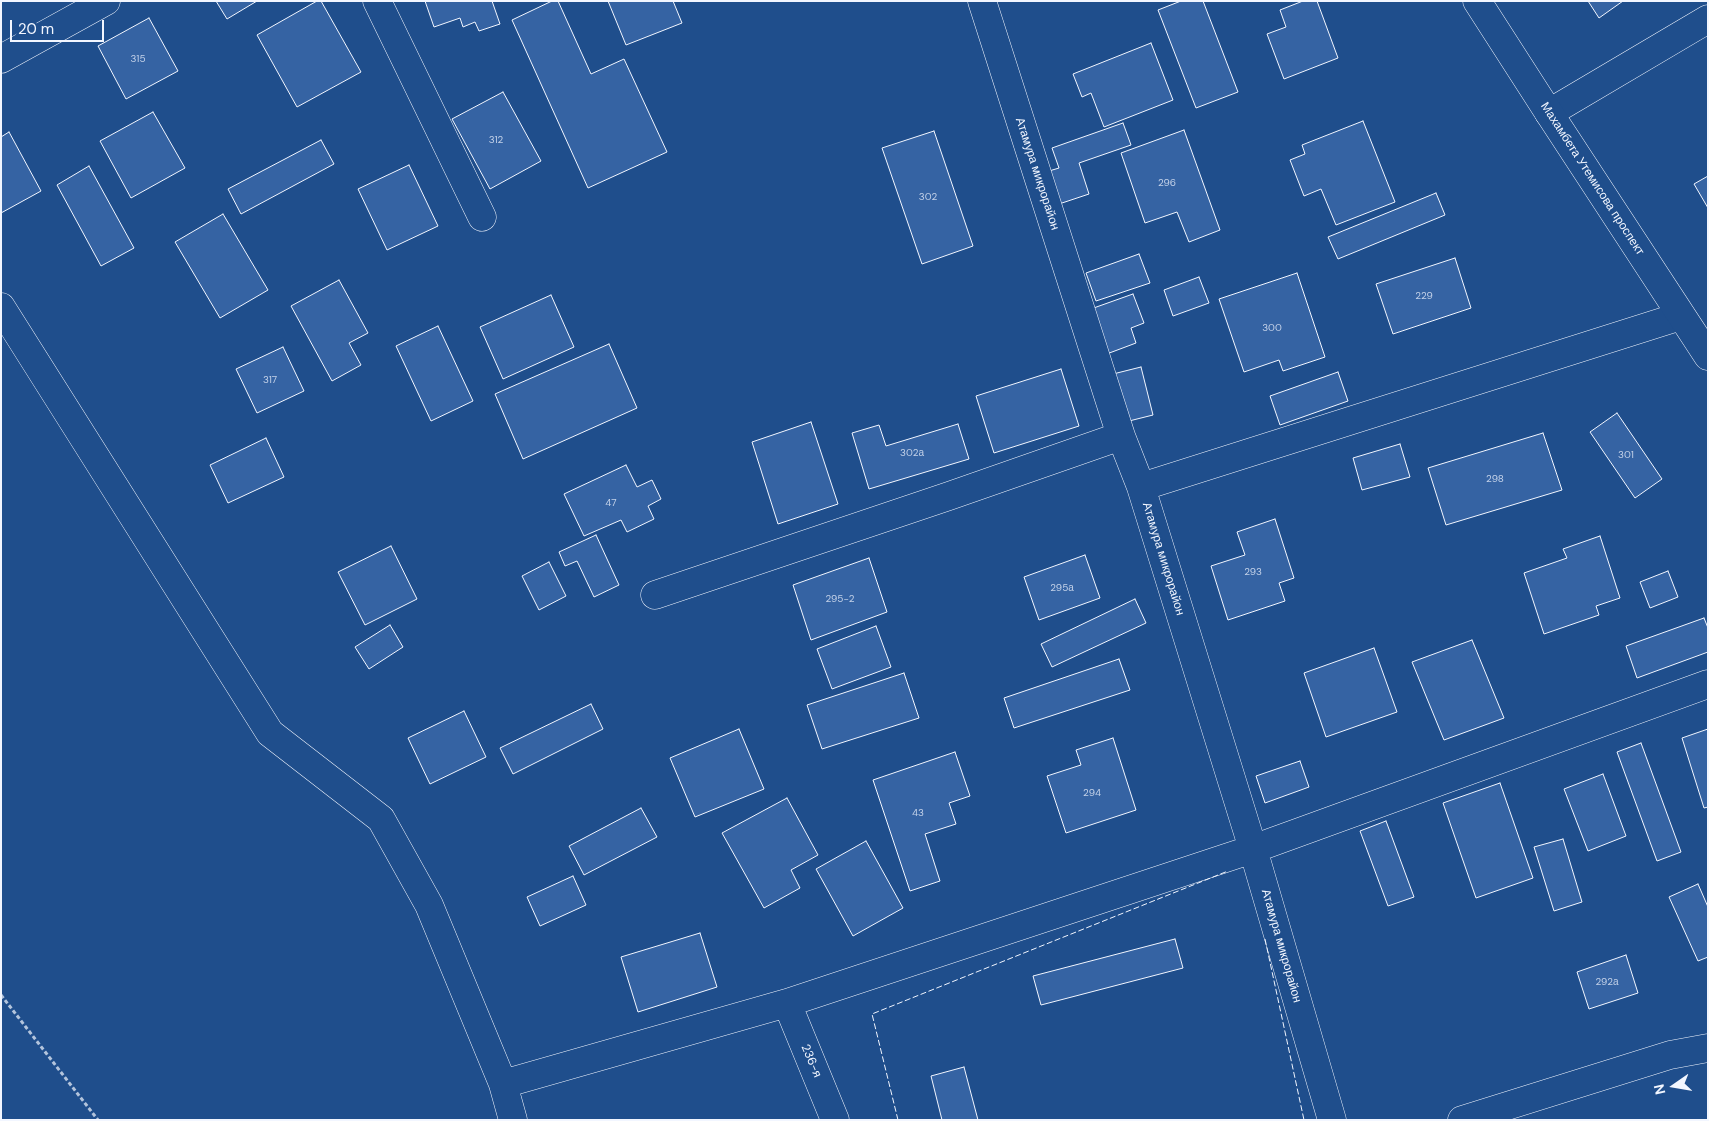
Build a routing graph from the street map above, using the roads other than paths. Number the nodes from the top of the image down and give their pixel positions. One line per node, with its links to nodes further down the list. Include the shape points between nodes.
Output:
1 (106, 1): 6 (street)
2 (376, 1): 8 (street)
3 (982, 1): 12 (street, Атамура микрорайон)
4 (1477, 1): 7 (street, Махамбета Утемисова проспект)
5 (1708, 19): 7 (street)
6 (1, 59)
7 (1548, 113): 10 (street, Махамбета Утемисова проспект)
8 (482, 217)
9 (1, 307): 19 (street, via 270,733 381,819 429,906)
10 (1681, 316): 11 (street, Махамбета Утемисова проспект); 13 (street)
11 (1708, 356)
12 (1121, 436): 13 (street, Атамура микрорайон); 14 (street)
13 (1141, 487): 16 (street, Атамура микрорайон)
14 (655, 595)
15 (1708, 684): 16 (street)
16 (1253, 849): 17 (street); 22 (street, Атамура микрорайон)
17 (787, 1003): 19 (street); 21 (street, 236-я)
18 (1708, 1048): 23 (street, via 1670,1055)
19 (502, 1084): 20 (street)
20 (513, 1120)
21 (835, 1120)
22 (1332, 1120)
23 (1462, 1120)

